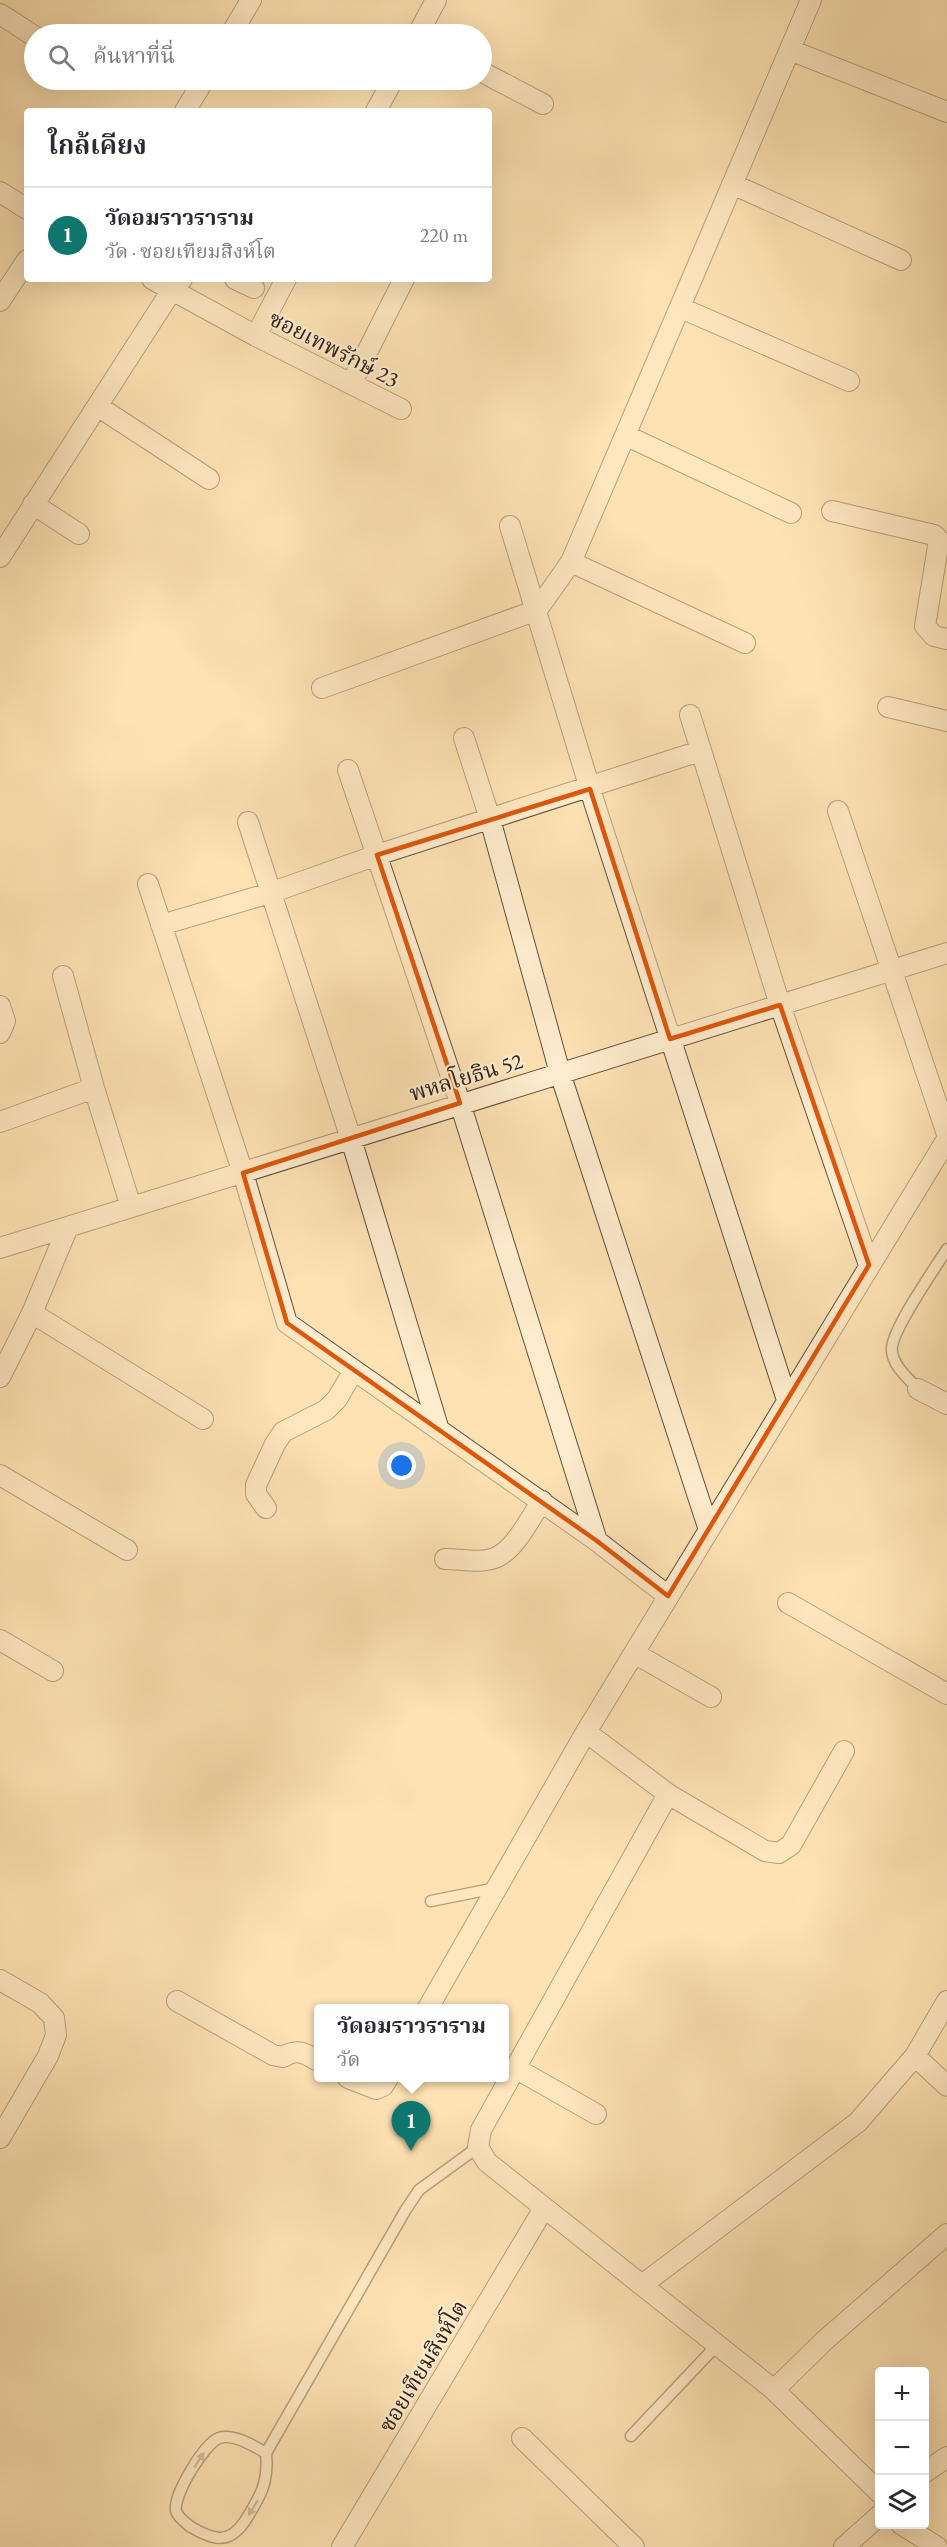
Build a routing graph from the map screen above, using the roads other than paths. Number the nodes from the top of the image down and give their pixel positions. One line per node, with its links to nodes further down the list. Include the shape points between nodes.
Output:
1 (252, 0): 5 (street)
2 (436, 0): 6 (street)
3 (811, 0): 8 (street)
4 (0, 14): 7 (street)
5 (237, 24)
6 (423, 24)
7 (24, 30)
8 (790, 50): 15 (street); 16 (street)
9 (492, 77): 12 (street)
10 (198, 90): 13 (street)
11 (388, 90): 14 (street)
12 (543, 104)
13 (187, 108)
14 (378, 108)
15 (947, 112)
16 (732, 184): 19 (street); 27 (street)
17 (0, 192): 18 (street)
18 (24, 207)
19 (901, 260)
20 (24, 265): 26 (street)
21 (241, 282): 25 (street)
22 (284, 282): 28 (street)
23 (402, 282): 30 (street)
24 (177, 284): 28 (street, ซอยเทพรักษ์ 23); 31 (street)
25 (254, 288)
26 (0, 301)
27 (681, 308): 29 (street); 33 (street)
28 (256, 336): 30 (street, ซอยเทพรักษ์ 23)
29 (849, 381)
30 (351, 384): 32 (street, ซอยเทพรักษ์ 23)
31 (99, 407): 34 (street); 35 (street)
32 (401, 410)
33 (627, 436): 37 (street); 41 (street)
34 (209, 479)
35 (33, 504): 39 (street); 40 (street)
36 (831, 511): 43 (street, via 934,535 939,540 925,626 934,636)
37 (791, 513)
38 (510, 526): 42 (street)
39 (79, 534)
40 (0, 557)
41 (571, 562): 42 (street); 44 (street)
42 (537, 610): 45 (street); 52 (street)
43 (947, 639)
44 (746, 643)
45 (322, 688)
46 (888, 707): 48 (street)
47 (690, 715): 50 (street)
48 (947, 721)
49 (464, 738): 54 (street)
50 (700, 752): 52 (street); 63 (street)
51 (348, 770): 56 (street)
52 (590, 789): 54 (street); 66 (street)
53 (838, 811): 61 (street)
54 (490, 819): 56 (street); 67 (street)
55 (248, 822): 58 (street)
56 (377, 855): 58 (street); 69 (street)
57 (148, 884): 59 (street)
58 (270, 893): 59 (street); 72 (street)
59 (161, 925): 73 (street)
60 (947, 953): 61 (street, พหลโยธิน 52)
61 (891, 970): 63 (street, พหลโยธิน 52); 71 (street)
62 (63, 976): 68 (street)
63 (780, 1005): 66 (street, พหลโยธิน 52); 78 (street)
64 (0, 1006): 65 (street, via 5,1021)
65 (0, 1033)
66 (670, 1039): 67 (street, พหลโยธิน 52); 83 (street)
67 (560, 1073): 69 (street, พหลโยธิน 52); 90 (street)
68 (94, 1088): 70 (street); 74 (street)
69 (460, 1103): 72 (street, พหลโยธิน 52); 91 (street)
70 (0, 1122)
71 (947, 1136): 78 (street)
72 (351, 1139): 73 (street, พหลโยธิน 52); 86 (street)
73 (243, 1173): 74 (street, พหลโยธิน 52); 80 (street, via 287,1323)
74 (131, 1207): 75 (street, พหลโยธิน 52)
75 (68, 1227): 76 (street, พหลโยธิน 52); 79 (street)
76 (0, 1248)
77 (947, 1249): 82 (lane, via 897,1331 891,1350 897,1366)
78 (869, 1265): 83 (street)
79 (33, 1313): 81 (street); 85 (street)
80 (354, 1372): 86 (street); 89 (street, via 326,1410 283,1432 275,1444 256,1485 256,1494)
81 (0, 1377)
82 (918, 1389): 84 (street)
83 (787, 1400): 90 (street)
84 (947, 1404)
85 (203, 1419)
86 (438, 1427): 88 (street)
87 (0, 1475): 92 (street)
88 (542, 1501): 91 (street); 93 (street, via 507,1550 496,1557)
89 (266, 1508)
90 (709, 1530): 94 (street)
91 (597, 1541): 94 (street)
92 (127, 1550)
93 (445, 1558)
94 (668, 1596): 97 (street)
95 (788, 1603): 99 (street)
96 (0, 1640): 98 (street)
97 (634, 1653): 100 (street); 101 (street)
98 (53, 1671)
99 (947, 1694)
100 (711, 1697)
101 (586, 1732): 103 (street); 104 (street)
102 (844, 1751): 103 (street, via 791,1845 779,1853 765,1851)
103 (668, 1794): 112 (street)
104 (497, 1888): 105 (lane); 109 (street)
105 (431, 1901)
106 (0, 1980): 119 (street, via 40,2003 54,2018 56,2035 48,2056)
107 (177, 2001): 111 (street, via 273,2055 303,2052)
108 (947, 2001): 110 (street)
109 (430, 2004)
110 (915, 2056): 117 (street); 123 (street, via 858,2122)
111 (314, 2059)
112 (515, 2068): 113 (street); 118 (street)
113 (509, 2079)
114 (358, 2082): 115 (street, via 376,2089)
115 (386, 2082)
116 (507, 2082): 120 (street, via 481,2130)
117 (947, 2086)
118 (596, 2114)
119 (0, 2138)
120 (478, 2147): 121 (street, via 487,2162); 128 (lane, via 419,2190)
121 (544, 2208): 123 (street); 134 (street, ซอยเทียมสิงห์โต)
122 (947, 2235): 125 (street, via 824,2341)
123 (642, 2285): 124 (street)
124 (717, 2345): 125 (street); 126 (lane)
125 (774, 2390): 131 (street)
126 (631, 2436)
127 (522, 2438): 135 (street)
128 (266, 2453): 128 (lane, one-way to 128, via 268,2471 261,2494 237,2532 222,2539 207,2536 184,2522 176,2512 181,2488 210,2444 230,2438)
129 (947, 2457): 130 (street)
130 (929, 2470)
131 (875, 2489)
132 (875, 2519): 136 (street)
133 (909, 2529): 137 (street)
134 (342, 2547)
135 (634, 2547)
136 (844, 2547)
137 (936, 2547)

